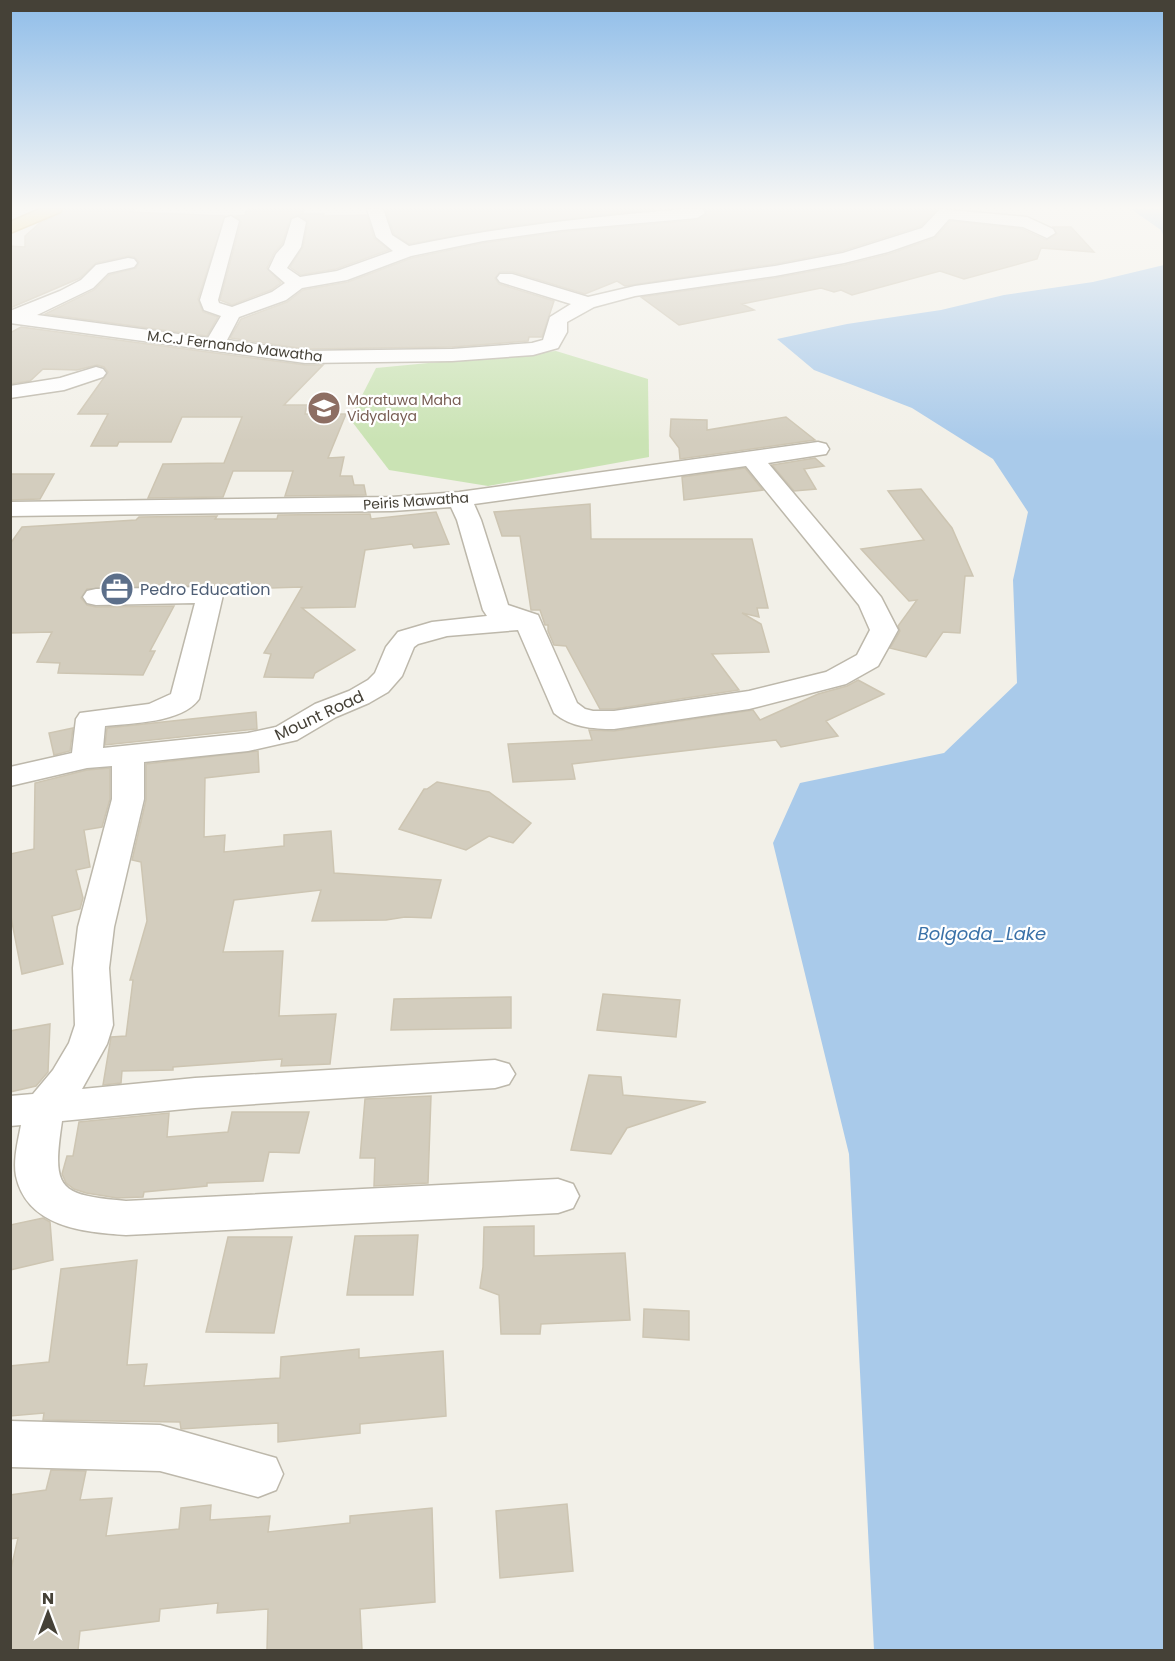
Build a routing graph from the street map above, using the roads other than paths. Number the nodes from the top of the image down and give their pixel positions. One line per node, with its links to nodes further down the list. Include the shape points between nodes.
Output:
1 (82, 287): 8 (street)
2 (213, 287): 7 (street, via 211,306)
3 (292, 287): 7 (street, via 279,296)
4 (534, 287): 6 (street)
5 (663, 287): 6 (street)
6 (587, 303): 9 (street, M.C.J Fernando Mawatha, via 557,321 557,332 550,344 533,349 452,355 305,357)
7 (232, 313): 9 (street)
8 (12, 317): 9 (street, M.C.J Fernando Mawatha)
9 (215, 344)
10 (96, 373): 11 (street, via 64,384)
11 (10, 392)
12 (818, 449): 13 (street, Peiris Mawatha)
13 (752, 458): 14 (street, Peiris Mawatha); 17 (street, via 872,603 884,630 868,660 836,678 748,700 592,720 574,715 564,707)
14 (459, 499): 15 (street, Peiris Mawatha, via 333,506); 17 (street, via 496,610)
15 (10, 509)
16 (96, 597): 19 (street, via 210,595 184,699 155,712 92,719)
17 (528, 621): 18 (street, Mount Road, via 415,635 402,643 394,668 376,688 316,715 292,731 248,742)
18 (128, 756): 19 (street, Mount Road); 22 (street, via 128,799 96,927 91,968 94,1025 67,1080)
19 (87, 759): 20 (street, Mount Road)
20 (10, 777)
21 (495, 1074): 22 (street, via 195,1093)
22 (27, 1110): 23 (street, via 43,1192 61,1207 88,1215 126,1218)
23 (558, 1196)
24 (10, 1444): 25 (street, via 160,1448)
25 (258, 1474)

